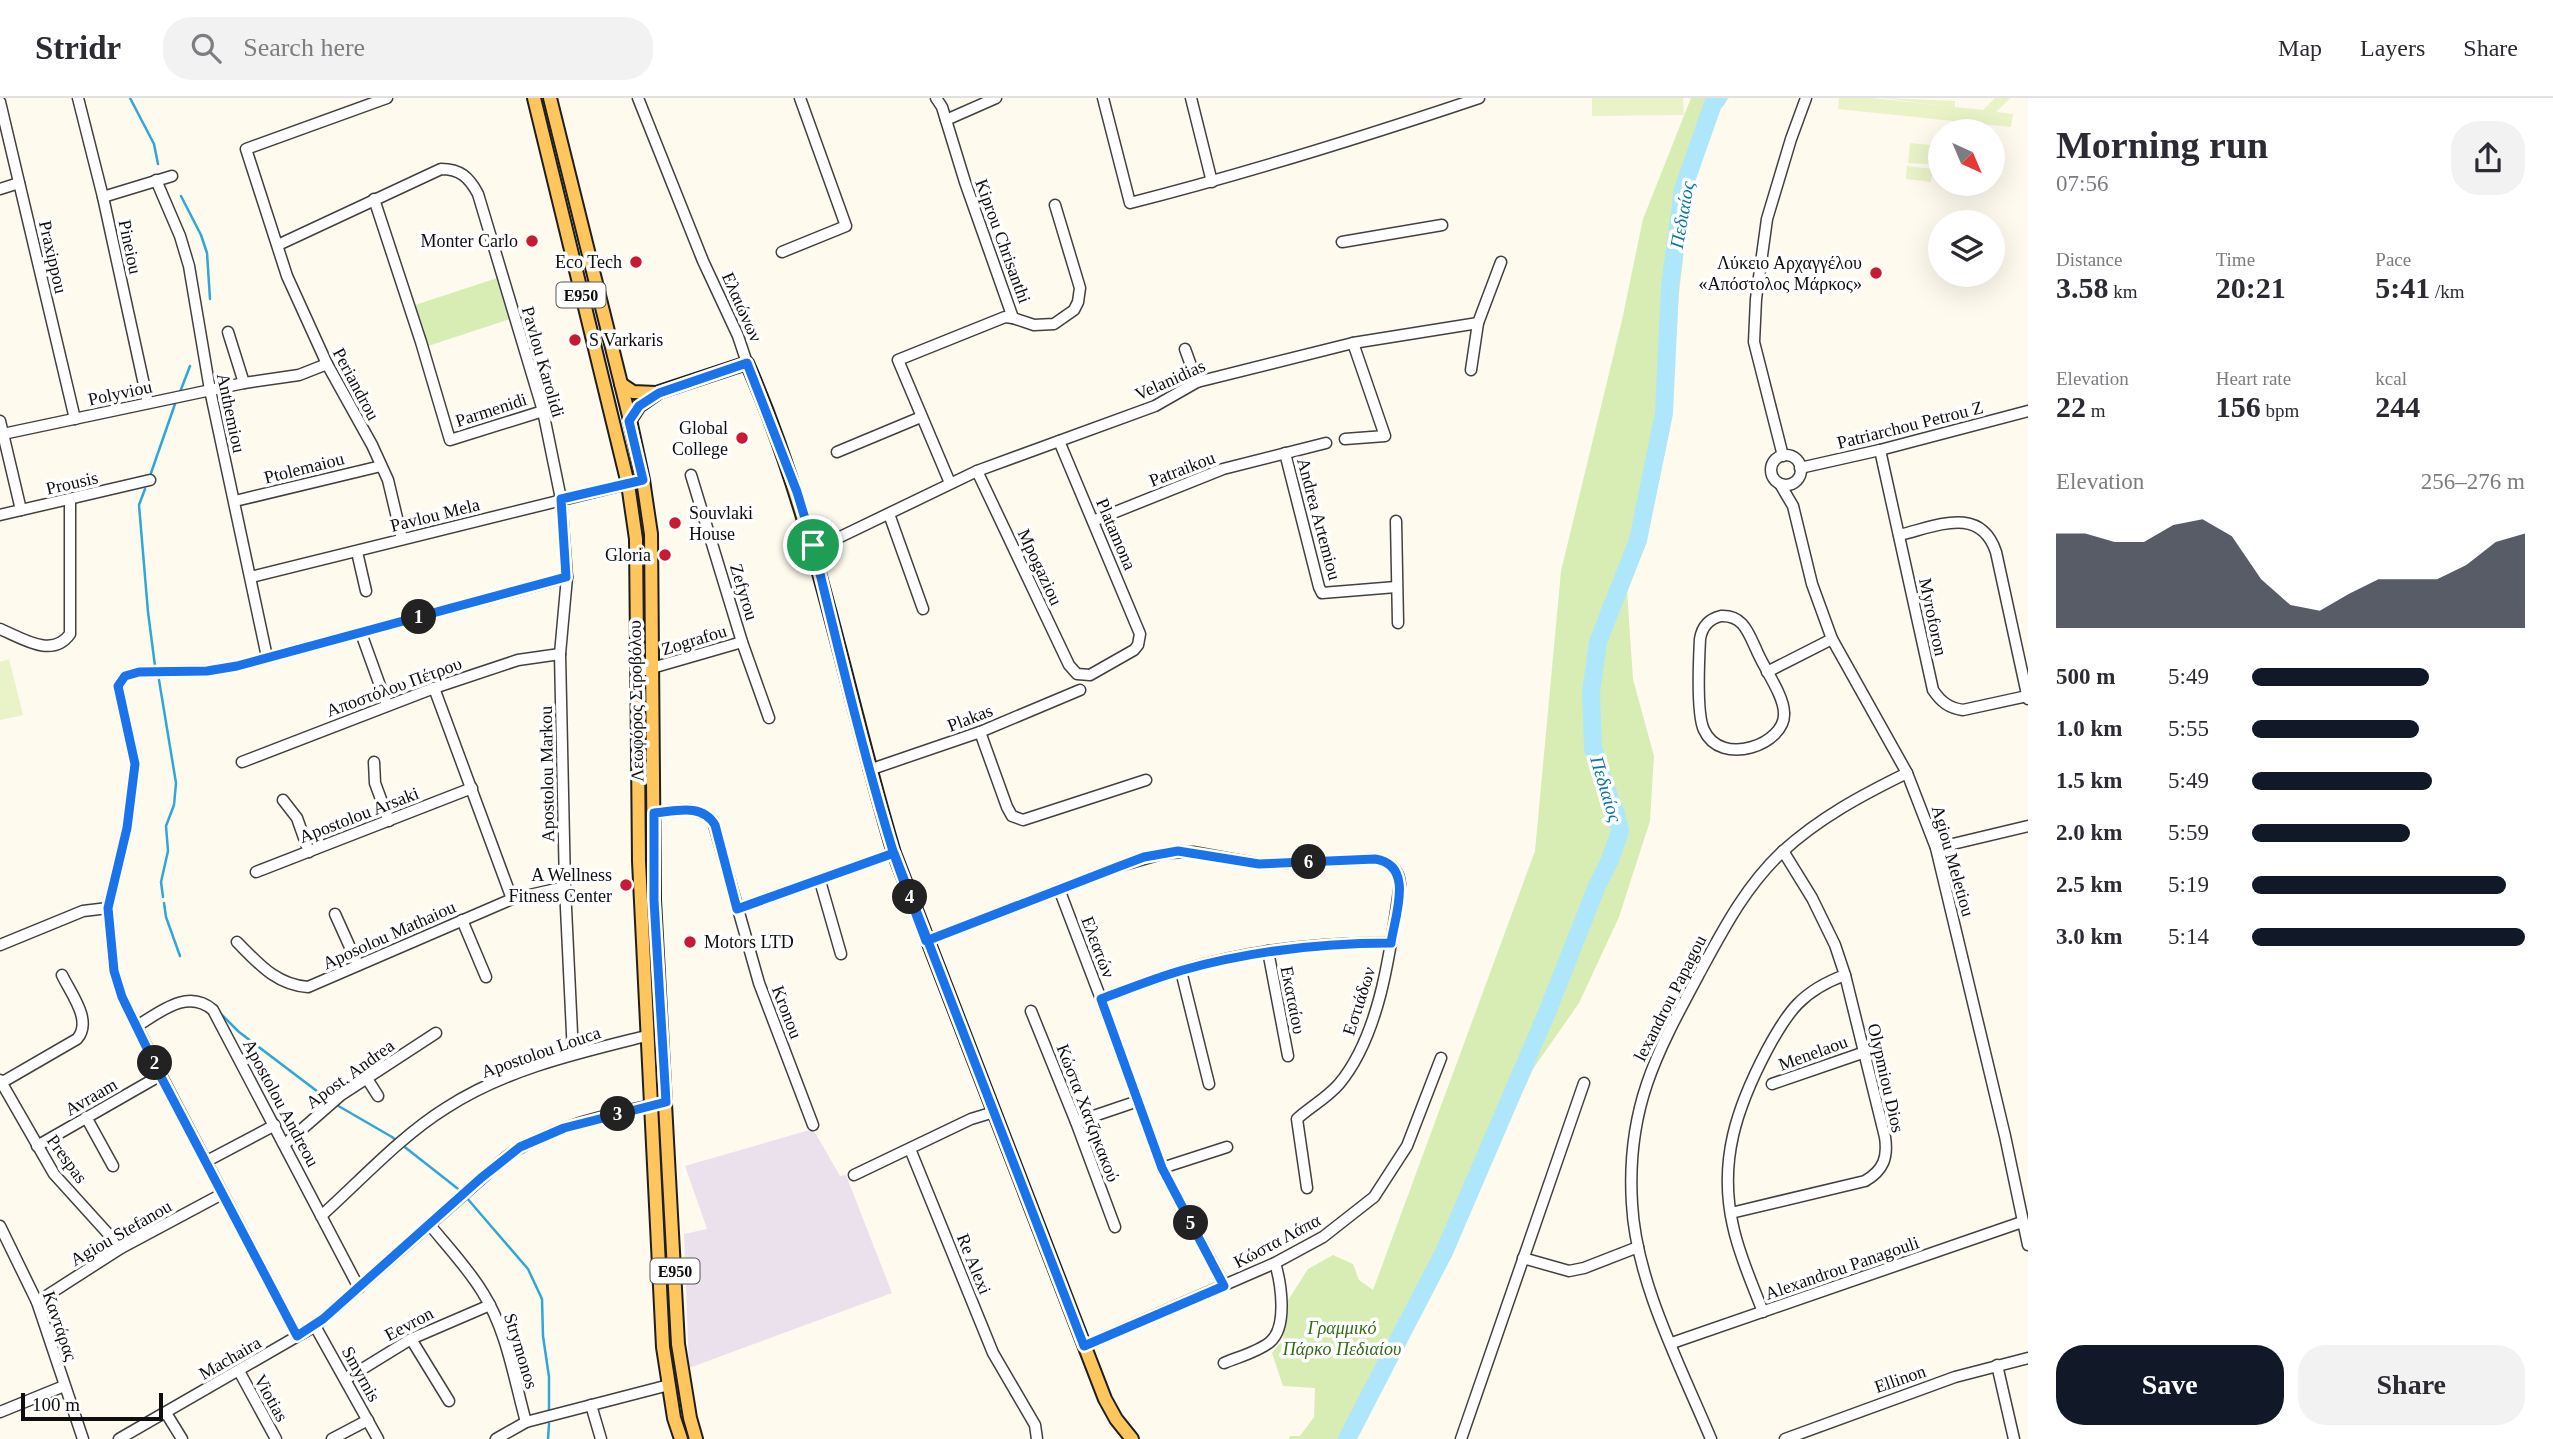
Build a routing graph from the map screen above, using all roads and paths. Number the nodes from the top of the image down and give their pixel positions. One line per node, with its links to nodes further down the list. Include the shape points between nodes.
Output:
1 (78, 98): 20 (street, Pineiou)
2 (387, 98): 25 (street, Periandrou, via 246,149)
3 (638, 98): 33 (street, Ελαιώνων)
4 (800, 98): 26 (street, via 846,226)
5 (936, 98): 14 (street, Kiprou Chrisanthi)
6 (996, 98): 14 (street)
7 (1102, 98): 17 (street, via 1130,203)
8 (1191, 98): 17 (street)
9 (1479, 98): 17 (street)
10 (1806, 98): 55 (street, via 1767,219 1756,299 1754,342)
11 (551, 99): 38 (main road, Λεωφόρος Στροβόλου / E950)
12 (534, 100): 64 (main road, Λεωφόρος Στροβόλου / E950)
13 (0, 102): 18 (street, Praxippou)
14 (946, 120): 28 (street, Kiprou Chrisanthi)
15 (172, 176): 16 (street)
16 (156, 180): 20 (street); 39 (street, Anthemiou, via 189,266)
17 (1212, 182)
18 (19, 183): 19 (street); 45 (street, Praxippou)
19 (0, 189)
20 (103, 197): 41 (street, Pineiou)
21 (374, 199): 25 (street); 42 (street, Pavlou Karolidi, via 441,169 453,169 468,178 478,194); 42 (street, Parmenidi, via 450,440)
22 (1055, 205): 28 (street, via 1080,288 1078,302 1054,324 1034,325)
23 (1442, 225): 24 (street)
24 (1342, 242)
25 (278, 244): 34 (street, Periandrou, via 287,276)
26 (782, 252)
27 (1501, 262): 29 (street)
28 (1013, 318): 44 (street, Kiprou Chrisanthi, via 1005,317 898,360)
29 (1478, 323): 31 (street, Velanidias); 35 (street)
30 (228, 332): 37 (street)
31 (1353, 343): 36 (street, Velanidias); 49 (street, via 1385,436)
32 (1185, 349): 36 (street)
33 (747, 363): 40 (main road); 77 (main road, Ελαιώνων)
34 (327, 364): 37 (street, Polyviou, via 299,375); 56 (street, Periandrou)
35 (1471, 370)
36 (1197, 382): 50 (street, Velanidias, via 1155,406)
37 (244, 383): 39 (street, Polyviou)
38 (621, 384): 40 (main road, via 633,393); 47 (main road, Λεωφόρος Στροβόλου / E950)
39 (210, 390): 41 (street, Polyviou); 68 (street, Anthemiou)
40 (659, 393): 47 (main road, via 639,406)
41 (148, 402): 45 (street, Polyviou)
42 (542, 411): 67 (street, Pavlou Karolidi)
43 (2028, 411): 52 (street, Patriarchou Petrou Z)
44 (921, 417): 53 (street); 63 (street)
45 (75, 419): 48 (street, Polyviou)
46 (0, 421): 48 (street)
47 (629, 421): 61 (main road, Λεωφόρος Στροβόλου / E950)
48 (3, 434): 70 (street)
49 (1345, 439)
50 (1059, 441): 58 (street, Velanidias); 73 (street, Platamona)
51 (1326, 443): 54 (street, Patraikou)
52 (1880, 450): 57 (street, Patriarchou Petrou Z); 75 (street, Myroforon)
53 (837, 452)
54 (1285, 453): 73 (street, Patraikou, via 1223,469); 81 (street, Andrea Artemiou, via 1322,593)
55 (1783, 456): 57 (street, via 1794,458); 65 (street, via 1771,469)
56 (381, 466): 68 (street, Ptolemaiou); 76 (street, Periandrou, via 393,495)
57 (1800, 467): 62 (street)
58 (977, 471): 63 (street, Velanidias); 88 (street, Mpogaziou, via 1077,674 1090,675 1127,655)
59 (691, 475): 89 (street, Zefyrou)
60 (150, 480): 66 (street, Prousis)
61 (643, 480): 64 (street, Pavlou Mela); 92 (main road, Λεωφόρος Στροβόλου / E950, via 651,534)
62 (1796, 480): 65 (street); 69 (street, Agiou Meletiou)
63 (950, 483): 71 (street, Velanidias)
64 (628, 484): 67 (street, Pavlou Mela); 93 (main road, Λεωφόρος Στροβόλου / E950, via 636,539)
65 (1780, 484): 69 (street, Agiou Meletiou)
66 (70, 499): 70 (street, Prousis); 85 (street, via 70,634 60,645 46,647)
67 (561, 499): 76 (street, Pavlou Mela); 80 (street, Pavlou Karolidi)
68 (235, 501): 79 (street, Anthemiou)
69 (1793, 506): 87 (street, Agiou Meletiou, via 1812,584)
70 (21, 510): 72 (street, Prousis)
71 (889, 514): 77 (street, Velanidias); 83 (street)
72 (0, 515)
73 (1093, 521): 88 (street, Platamona)
74 (1396, 521): 81 (street)
75 (1899, 535): 97 (street, Myroforon, via 1931,685 1938,697 1963,710); 97 (street, via 1962,522 1987,534 1996,552)
76 (402, 539): 78 (street, Pavlou Mela)
77 (813, 545): 103 (main road, Ελαιώνων)
78 (357, 552): 79 (street, Pavlou Mela); 82 (street)
79 (251, 577): 91 (street, Anthemiou)
80 (566, 577): 86 (street); 90 (street, Apostolou Markou)
81 (1396, 587): 84 (street)
82 (366, 592)
83 (923, 609)
84 (1398, 622)
85 (0, 629)
86 (361, 633): 91 (street); 98 (street)
87 (1832, 639): 94 (street); 104 (street, Agiou Meletiou)
88 (1140, 640)
89 (743, 642): 92 (street, Zografou); 99 (street, Zefyrou)
90 (560, 654): 95 (street, Αποστόλου Πέτρου, via 518,660); 117 (street, Apostolou Markou)
91 (267, 657): 120 (street, via 207,671 139,672 125,676 118,686 135,764 127,828)
92 (654, 669): 93 (street, Zografou); 108 (main road, Λεωφόρος Στροβόλου / E950)
93 (638, 672): 139 (main road, Λεωφόρος Στροβόλου / E950)
94 (1767, 672): 94 (street, via 1749,631 1739,620 1715,617 1704,627 1701,721 1718,747 1741,750 1779,731 1784,708)
95 (434, 688): 98 (street, Αποστόλου Πέτρου); 106 (street)
96 (1080, 690): 100 (street, Plakas)
97 (2028, 698)
98 (387, 705): 101 (street, Αποστόλου Πέτρου)
99 (769, 718)
100 (980, 732): 103 (street, Plakas); 105 (street, via 1007,807 1012,816 1023,820)
101 (242, 762)
102 (374, 762): 109 (street, via 375,783)
103 (869, 770): 114 (main road, Ελαιώνων)
104 (1907, 773): 111 (street, Agiou Meletiou); 112 (street, lexandrou Papagou, via 1834,811)
105 (1146, 780)
106 (472, 788): 109 (street, Apostolou Arsaki); 119 (street)
107 (283, 800): 113 (street, via 297,818)
108 (654, 813): 121 (street, Kronou, via 694,809 713,821); 152 (main road, Λεωφόρος Στροβόλου / E950, via 654,900)
109 (388, 821): 113 (street, Apostolou Arsaki)
110 (2028, 826): 111 (street)
111 (1936, 848): 171 (street, Agiou Meletiou)
112 (1783, 851): 133 (street, Olypmiou Dios, via 1825,922); 176 (street, lexandrou Papagou, via 1735,909 1650,1071 1636,1122 1632,1160)
113 (309, 852): 115 (street, Apostolou Arsaki)
114 (894, 853): 116 (street); 124 (main road, Ελαιώνων)
115 (256, 872)
116 (820, 881): 121 (street); 129 (street)
117 (565, 887): 119 (street, Aposolou Mathaiou); 141 (street, Apostolou Markou)
118 (1059, 889): 124 (street, Εστιάδων); 126 (street, Εστιάδων, via 1144,857 1178,851 1259,864 1380,860 1400,876); 135 (street, Ελεατών)
119 (512, 899): 123 (street, Aposolou Mathaiou)
120 (108, 908): 127 (street, via 83,911); 137 (street, via 114,971)
121 (737, 909): 158 (street, Kronou, via 760,986)
122 (335, 914): 130 (street)
123 (462, 920): 130 (street, Aposolou Mathaiou); 134 (street)
124 (926, 941): 154 (main road, Ελαιώνων)
125 (237, 942): 130 (street, Aposolou Mathaiou, via 265,970 295,986 324,982)
126 (1391, 943): 128 (street); 167 (street, Εστιάδων, via 1376,1010 1346,1075 1297,1119)
127 (0, 945)
128 (1268, 951): 131 (street); 142 (street, Εκαταίου)
129 (841, 954)
130 (358, 965)
131 (1181, 971): 135 (street); 148 (street)
132 (62, 975): 146 (street, via 84,1021 83,1030 77,1039)
133 (1845, 975): 140 (street, Olypmiou Dios); 169 (street, via 1817,987 1791,1010 1745,1094 1729,1157)
134 (486, 977)
135 (1101, 999): 151 (street, Ελεατών)
136 (1031, 1011): 156 (street, Κώστα Χατζηκακού)
137 (137, 1026): 144 (street); 157 (street, Apostolou Andreou, via 172,1004 187,1000 206,1004)
138 (436, 1033): 145 (street, Apost. Andrea)
139 (646, 1036): 141 (street, Apostolou Louca); 153 (main road, Λεωφόρος Στροβόλου / E950)
140 (1865, 1052): 149 (street, Menelaou); 169 (street, Olypmiou Dios, via 1886,1147 1880,1170 1865,1181)
141 (573, 1054): 170 (street, Apostolou Louca, via 495,1082 447,1107)
142 (1288, 1056)
143 (1441, 1058): 179 (street, Κώστα Λάπα, via 1407,1146 1374,1196 1323,1237)
144 (160, 1075): 155 (street, Avraam); 163 (street)
145 (366, 1077): 150 (street); 159 (street, Apost. Andrea)
146 (1, 1082): 160 (street, Prespas)
147 (1584, 1083): 178 (street)
148 (1209, 1084)
149 (1772, 1084)
150 (378, 1096)
151 (1138, 1101): 156 (street); 165 (street, Ελεατών)
152 (666, 1102): 153 (street, Machaira); 213 (main road, Λεωφόρος Στροβόλου / E950, via 678,1344)
153 (650, 1106): 172 (street, Machaira, via 534,1139 506,1157); 195 (main road, Λεωφόρος Στροβόλου / E950)
154 (993, 1112): 162 (street); 189 (main road, Ελαιώνων)
155 (86, 1117): 160 (street, Avraam); 164 (street)
156 (1076, 1122): 174 (street, Κώστα Χατζηκακού)
157 (275, 1125): 159 (street, Apostolou Andreou); 163 (street)
158 (813, 1125)
159 (285, 1144): 170 (street, Apostolou Andreou)
160 (37, 1146): 177 (street, Prespas, via 54,1174)
161 (1227, 1147): 165 (street)
162 (909, 1149): 166 (street); 214 (street, Re Alexi, via 993,1353 1035,1425)
163 (207, 1161): 168 (street)
164 (113, 1166)
165 (1162, 1168): 180 (street, Ελεατών)
166 (854, 1175)
167 (1307, 1188)
168 (222, 1194): 177 (street, Agiou Stefanou); 186 (street)
169 (1731, 1213): 184 (street, via 1740,1254)
170 (321, 1216): 181 (street, Apostolou Andreou)
171 (2022, 1222): 175 (street, Agiou Meletiou); 184 (street, Alexandrou Panagouli)
172 (429, 1224): 181 (street, Machaira); 183 (street, Strymonos, via 478,1284)
173 (0, 1226): 182 (street, Καντάρας)
174 (1115, 1227)
175 (2028, 1245)
176 (1638, 1247): 178 (street, via 1569,1270); 188 (street, lexandrou Papagou)
177 (121, 1248): 182 (street, Agiou Stefanou)
178 (1523, 1258): 216 (street)
179 (1275, 1263): 180 (street, Κώστα Λάπα); 191 (street, via 1282,1292 1274,1338)
180 (1224, 1286): 189 (street, Κώστα Λάπα)
181 (359, 1287): 185 (street, Machaira)
182 (37, 1302): 196 (street, Καντάρας)
183 (489, 1305): 187 (street, Eevron); 202 (street, Strymonos, via 502,1334)
184 (1763, 1312): 188 (street, Alexandrou Panagouli)
185 (315, 1326): 186 (street, Machaira); 194 (street, Smyrnis)
186 (297, 1336): 193 (street, Machaira)
187 (411, 1339): 194 (street, Eevron); 197 (street)
188 (1672, 1343): 217 (street, lexandrou Papagou)
189 (1084, 1346): 215 (main road, Ελαιώνων, via 1105,1399)
190 (2028, 1358): 192 (street, Ellinon)
191 (1224, 1363)
192 (1997, 1365): 203 (street, Ellinon, via 1912,1392); 219 (street)
193 (239, 1371): 200 (street, Machaira); 207 (street, Viotias)
194 (346, 1378): 201 (street, Smyrnis)
195 (669, 1385): 198 (street); 212 (main road, Λεωφόρος Στροβόλου / E950)
196 (64, 1386): 199 (street); 204 (street, Καντάρας)
197 (449, 1401)
198 (591, 1405): 202 (street); 211 (street)
199 (0, 1412)
200 (166, 1413): 205 (street, Machaira); 206 (street)
201 (368, 1419): 208 (street); 209 (street, Smyrnis)
202 (526, 1422): 210 (street)
203 (1799, 1437): 218 (street, Ellinon)
204 (83, 1439)
205 (119, 1439)
206 (182, 1439)
207 (276, 1439)
208 (332, 1439)
209 (378, 1439)
210 (496, 1439)
211 (601, 1439)
212 (681, 1439)
213 (696, 1439)
214 (1037, 1439)
215 (1132, 1439)
216 (1461, 1439)
217 (1711, 1439)
218 (1786, 1439)
219 (2014, 1439)

